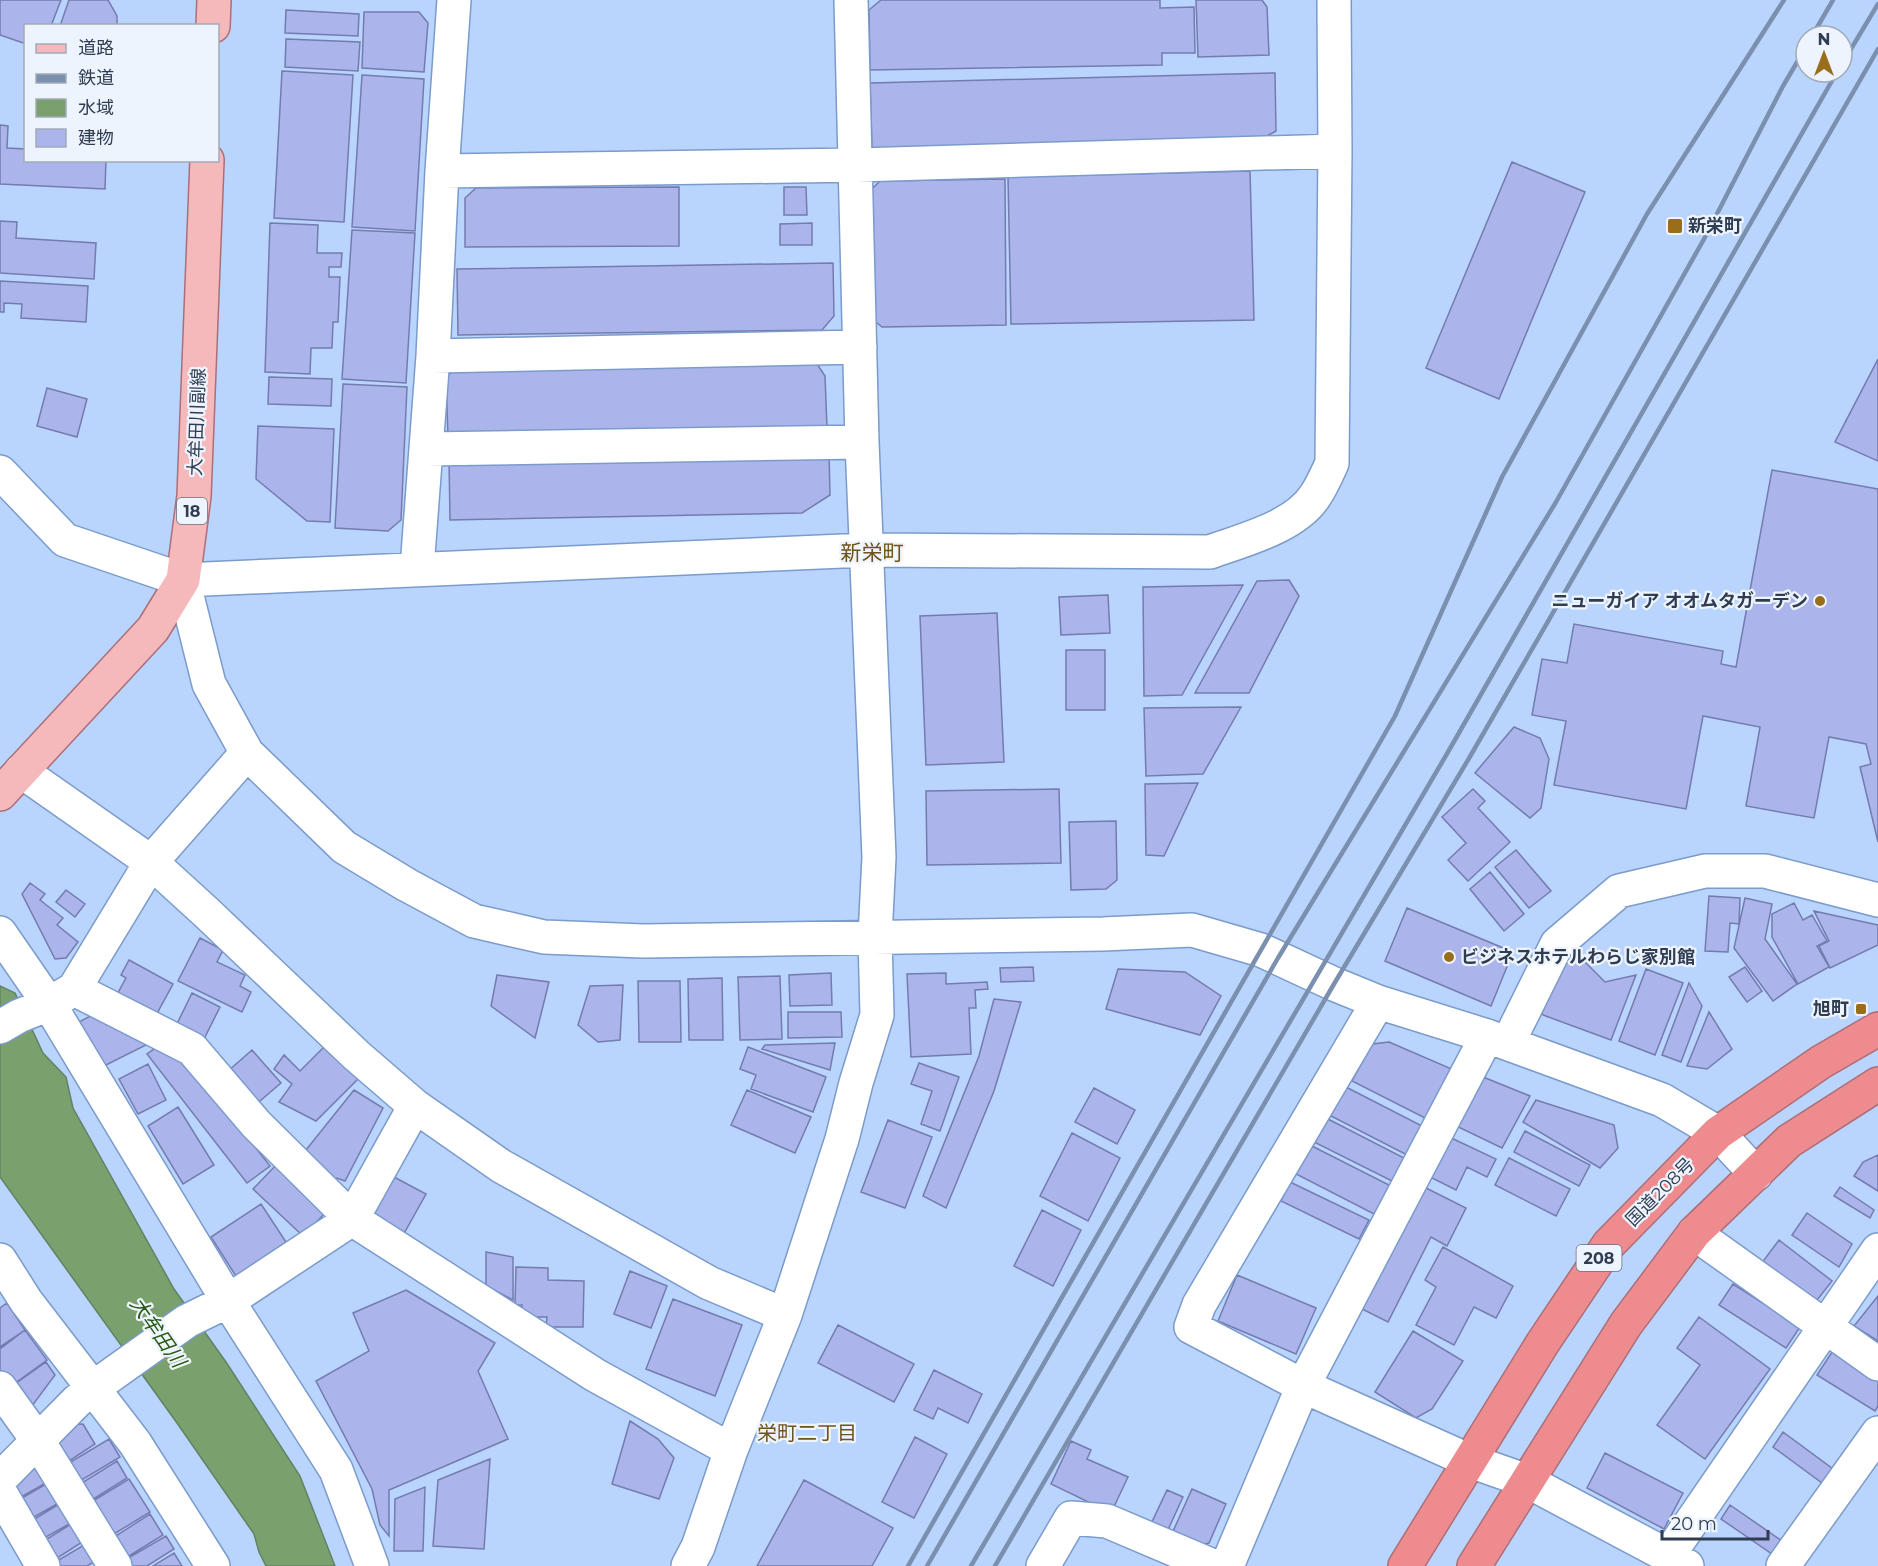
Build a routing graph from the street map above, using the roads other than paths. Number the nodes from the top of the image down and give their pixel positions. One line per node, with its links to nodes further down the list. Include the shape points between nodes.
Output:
1 (214, 0): 5 (main road)
2 (454, 0): 9 (street)
3 (851, 0): 8 (street)
4 (1334, 0): 6 (street)
5 (213, 24)
6 (1335, 151): 8 (street); 15 (street, via 1332,463 1314,498 1290,519 1210,552)
7 (207, 162): 17 (main road, 大牟田川副線 / 18, via 194,496)
8 (856, 165): 9 (street); 10 (street)
9 (442, 171): 11 (street)
10 (860, 347): 11 (street); 12 (street)
11 (433, 356): 13 (street)
12 (862, 442): 13 (street); 15 (street)
13 (426, 449): 16 (street)
14 (0, 472): 17 (street, via 65,540)
15 (866, 550): 16 (street); 23 (street, via 879,857)
16 (417, 568): 17 (street)
17 (183, 580): 18 (street, via 209,684); 19 (main road, 大牟田川副線 / 18, via 153,629)
18 (248, 753): 20 (street); 23 (street, via 344,848 474,921 544,937 643,941)
19 (10, 782): 20 (street)
20 (151, 862): 24 (street); 30 (street)
21 (1878, 900): 28 (street, via 1765,871 1705,871 1619,891 1557,944)
22 (0, 933): 24 (street)
23 (875, 937): 25 (street, via 1192,930 1261,950); 38 (street, via 877,1015)
24 (62, 996): 26 (street); 33 (street, via 192,1049 256,1124); 37 (street)
25 (1378, 1002): 28 (street); 42 (street, via 1199,1305 1191,1327)
26 (9, 1021)
27 (1878, 1029): 31 (highway, 国道208号 / 208, via 1821,1062)
28 (1497, 1039): 31 (street, via 1662,1100); 42 (street)
29 (1878, 1084): 32 (highway, via 1789,1141)
30 (415, 1106): 33 (street); 38 (street, via 501,1166 709,1283)
31 (1718, 1133): 32 (street); 47 (highway, 国道208号 / 208, via 1609,1244)
32 (1755, 1174): 34 (highway)
33 (352, 1219): 37 (street); 46 (street, via 595,1375)
34 (1694, 1233): 39 (street); 49 (highway, via 1626,1324)
35 (1878, 1250): 39 (street)
36 (0, 1260): 41 (street, via 26,1301)
37 (228, 1301): 41 (street, via 187,1321); 55 (street, via 336,1470)
38 (785, 1316): 46 (street)
39 (1826, 1326): 40 (street); 51 (street)
40 (1878, 1364)
41 (102, 1381): 45 (street); 54 (street, via 135,1443)
42 (1303, 1386): 47 (street); 59 (street)
43 (0, 1388): 45 (street)
44 (1878, 1433): 62 (street)
45 (38, 1441): 48 (street); 53 (street)
46 (730, 1450): 56 (street)
47 (1470, 1461): 49 (street); 60 (highway, 国道208号 / 208)
48 (0, 1479)
49 (1527, 1481): 51 (street); 61 (highway)
50 (0, 1492): 52 (street)
51 (1662, 1559)
52 (43, 1566)
53 (115, 1566)
54 (213, 1566)
55 (372, 1566)
56 (688, 1566)
57 (1042, 1566): 58 (street, via 1071,1518 1107,1521)
58 (1213, 1566)
59 (1227, 1566)
60 (1405, 1566)
61 (1474, 1566)
62 (1783, 1566)

